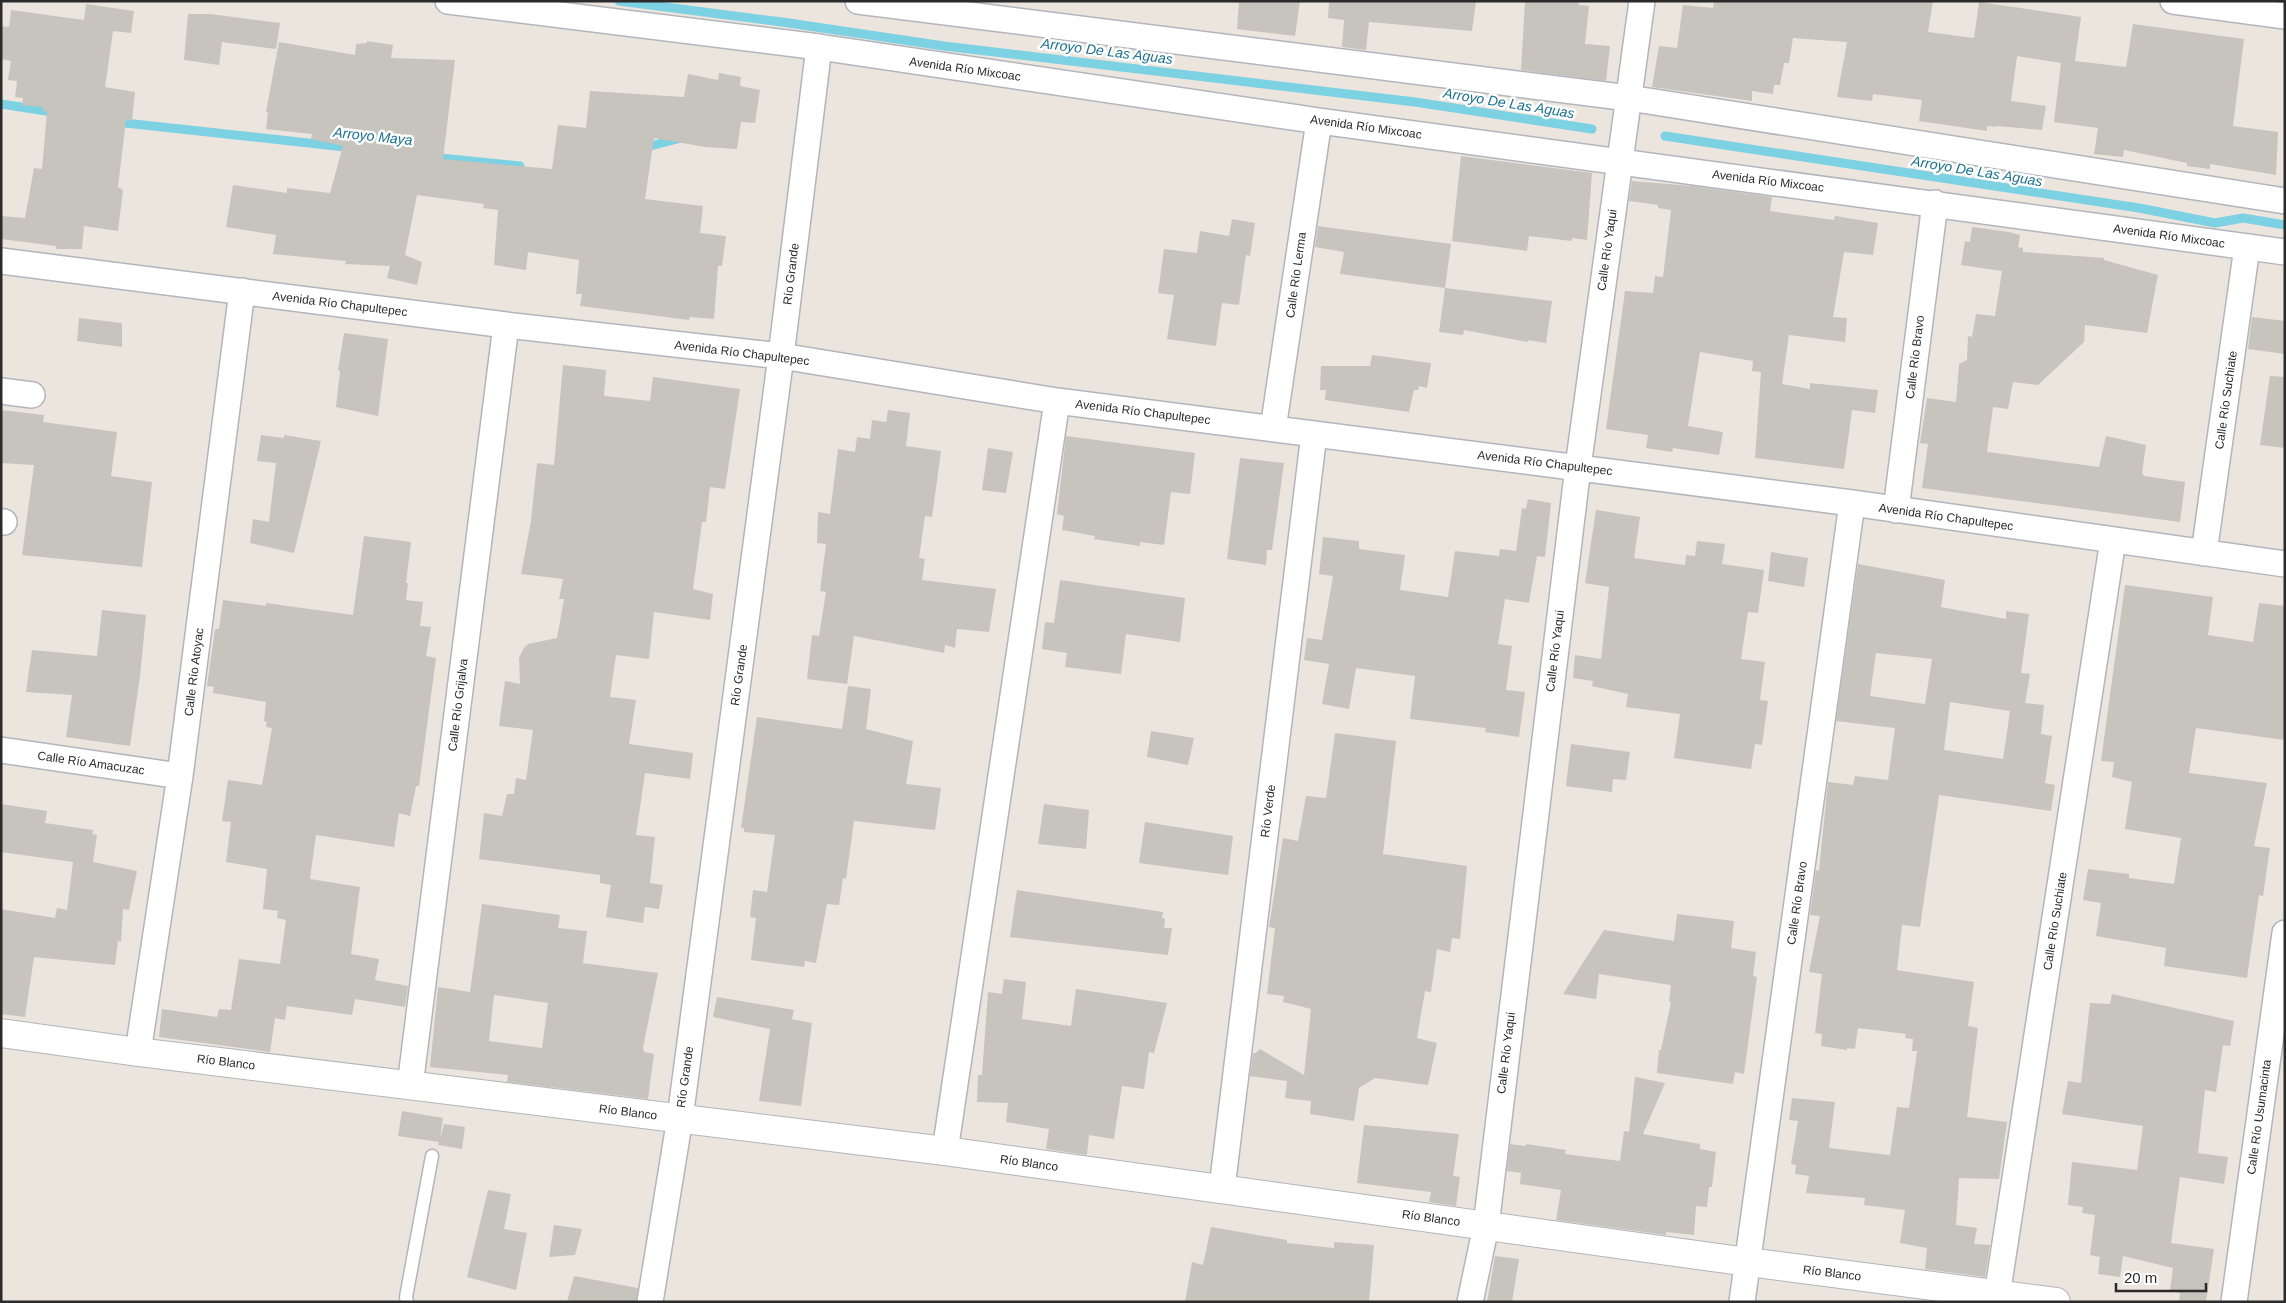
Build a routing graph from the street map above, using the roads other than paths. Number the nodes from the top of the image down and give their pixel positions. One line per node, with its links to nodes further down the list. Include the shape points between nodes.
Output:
1 (448, 1): 6 (street, Avenida Río Mixcoac)
2 (858, 1): 7 (street)
3 (1642, 1): 7 (street, Calle Río Yaqui)
4 (2173, 1): 5 (street)
5 (2285, 16)
6 (819, 47): 8 (street, Avenida Río Mixcoac); 17 (street, Río Grande)
7 (1630, 98): 9 (street, Calle Río Yaqui); 10 (street)
8 (1319, 121): 9 (street, Avenida Río Mixcoac); 21 (street, Calle Río Lerma)
9 (1619, 162): 11 (street, Avenida Río Mixcoac); 23 (street, Calle Río Yaqui)
10 (2285, 201)
11 (1935, 203): 12 (street, Avenida Río Mixcoac); 25 (street, Calle Río Bravo)
12 (2247, 247): 13 (street, Avenida Río Mixcoac); 27 (street, Calle Río Suchiate)
13 (2285, 252)
14 (1, 261): 15 (street, Avenida Río Chapultepec)
15 (242, 291): 16 (street, Avenida Río Chapultepec); 30 (street, Calle Río Atoyac)
16 (506, 325): 17 (street, Avenida Río Chapultepec); 34 (street, Calle Río Grijalva)
17 (781, 356): 20 (street, Avenida Río Chapultepec); 35 (street, Río Grande)
18 (1, 392): 19 (street)
19 (32, 395)
20 (1057, 401): 21 (street, Avenida Río Chapultepec); 36 (street)
21 (1273, 429): 22 (street, Avenida Río Chapultepec)
22 (1314, 434): 23 (street, Avenida Río Chapultepec); 38 (street, Río Verde)
23 (1578, 467): 24 (street, Avenida Río Chapultepec); 39 (street, Calle Río Yaqui)
24 (1852, 503): 25 (street, Avenida Río Chapultepec); 40 (street, Calle Río Bravo)
25 (1896, 510): 26 (street, Avenida Río Chapultepec)
26 (2114, 540): 27 (street, Avenida Río Chapultepec); 41 (street, Calle Río Suchiate)
27 (2204, 553): 28 (street, Avenida Río Chapultepec)
28 (2285, 564)
29 (1, 750): 30 (street, Calle Río Amacuzac)
30 (180, 776): 33 (street, Calle Río Atoyac)
31 (2285, 932): 47 (street, Calle Río Usumacinta)
32 (1, 1033): 33 (street, Río Blanco)
33 (138, 1052): 34 (street, Río Blanco)
34 (410, 1086): 35 (street, Río Blanco)
35 (680, 1118): 36 (street, Río Blanco); 43 (street, Río Grande)
36 (945, 1151): 38 (street, Río Blanco)
37 (432, 1156): 42 (lane)
38 (1222, 1188): 39 (street, Río Blanco)
39 (1486, 1226): 40 (street, Río Blanco); 44 (street, Calle Río Yaqui)
40 (1748, 1262): 41 (street, Río Blanco); 45 (street, Calle Río Bravo)
41 (1997, 1298): 46 (street, Río Blanco)
42 (407, 1302)
43 (650, 1302)
44 (1470, 1302)
45 (1742, 1302)
46 (2056, 1302)
47 (2234, 1302)

